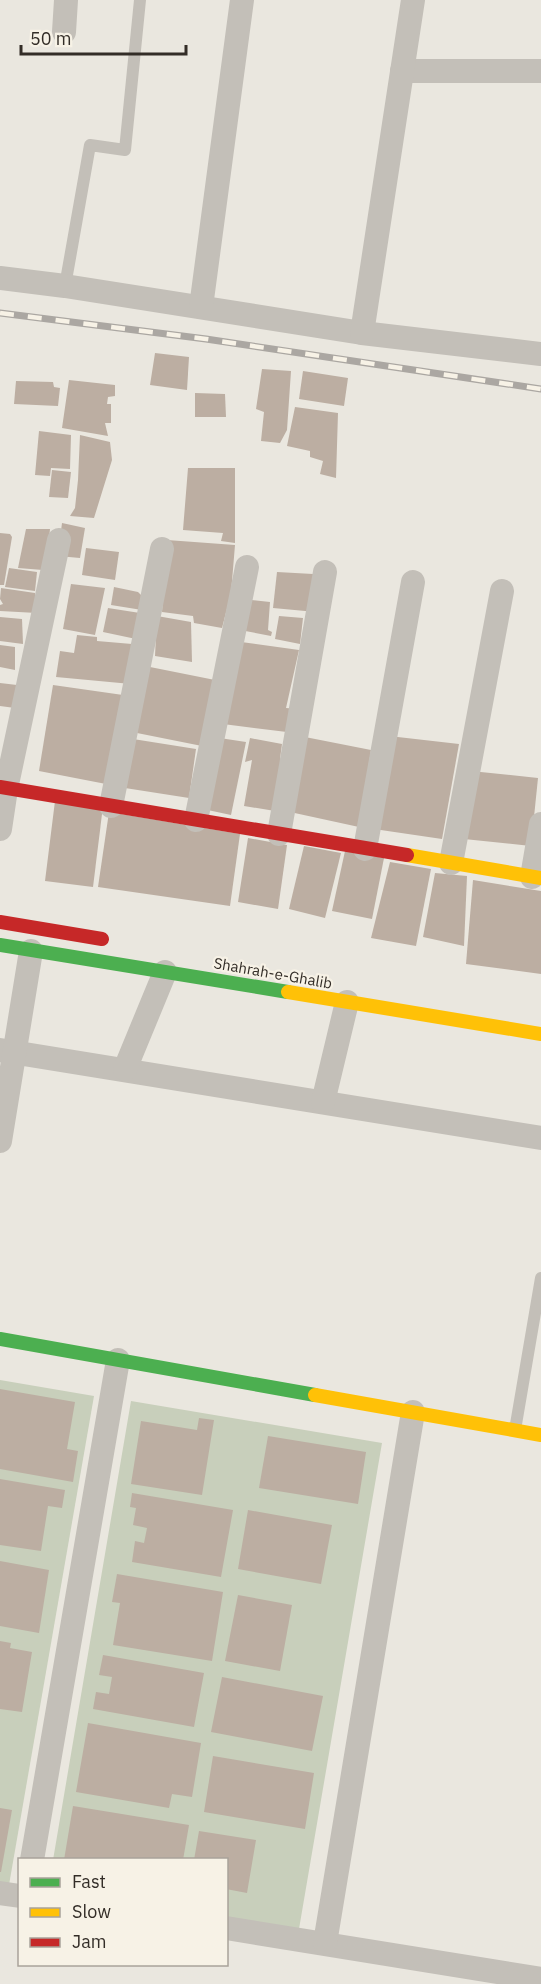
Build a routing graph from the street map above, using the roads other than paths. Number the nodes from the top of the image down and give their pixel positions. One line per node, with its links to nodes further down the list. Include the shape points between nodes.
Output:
1 (66, 0): 5 (street)
2 (140, 0): 9 (lane, via 124,150 90,145)
3 (243, 0): 10 (street)
4 (413, 0): 6 (street)
5 (64, 32)
6 (402, 71): 7 (street); 11 (street)
7 (541, 71)
8 (0, 278): 9 (street)
9 (65, 286): 10 (street)
10 (201, 307): 11 (street)
11 (362, 333): 12 (street)
12 (541, 354)
13 (59, 540): 19 (street)
14 (162, 549): 20 (street)
15 (247, 567): 21 (street)
16 (325, 572): 24 (street)
17 (413, 582): 25 (street)
18 (502, 591): 26 (street)
19 (3, 788): 20 (street); 23 (street)
20 (111, 806): 21 (street)
21 (196, 820): 24 (street)
22 (541, 824): 27 (street)
23 (0, 830)
24 (279, 834): 25 (street)
25 (365, 849): 26 (street)
26 (451, 863): 27 (street)
27 (537, 877)
28 (0, 922): 29 (street)
29 (111, 940)
30 (0, 945): 31 (street, Shahrah-e-Ghalib)
31 (31, 951): 32 (street, Shahrah-e-Ghalib); 35 (street)
32 (165, 972): 33 (street, Shahrah-e-Ghalib); 36 (street)
33 (347, 1002): 34 (street, Shahrah-e-Ghalib); 37 (street)
34 (541, 1034)
35 (7, 1051): 36 (street); 39 (street)
36 (124, 1069): 37 (street)
37 (323, 1102): 38 (street)
38 (541, 1138)
39 (0, 1141)
40 (541, 1278): 44 (lane)
41 (0, 1339): 42 (street)
42 (118, 1360): 43 (street); 46 (street)
43 (412, 1412): 44 (street); 50 (street)
44 (515, 1431): 45 (street)
45 (541, 1436)
46 (32, 1858)
47 (0, 1893): 48 (street)
48 (18, 1896)
49 (228, 1928): 50 (street)
50 (325, 1943): 51 (street)
51 (541, 1979)

